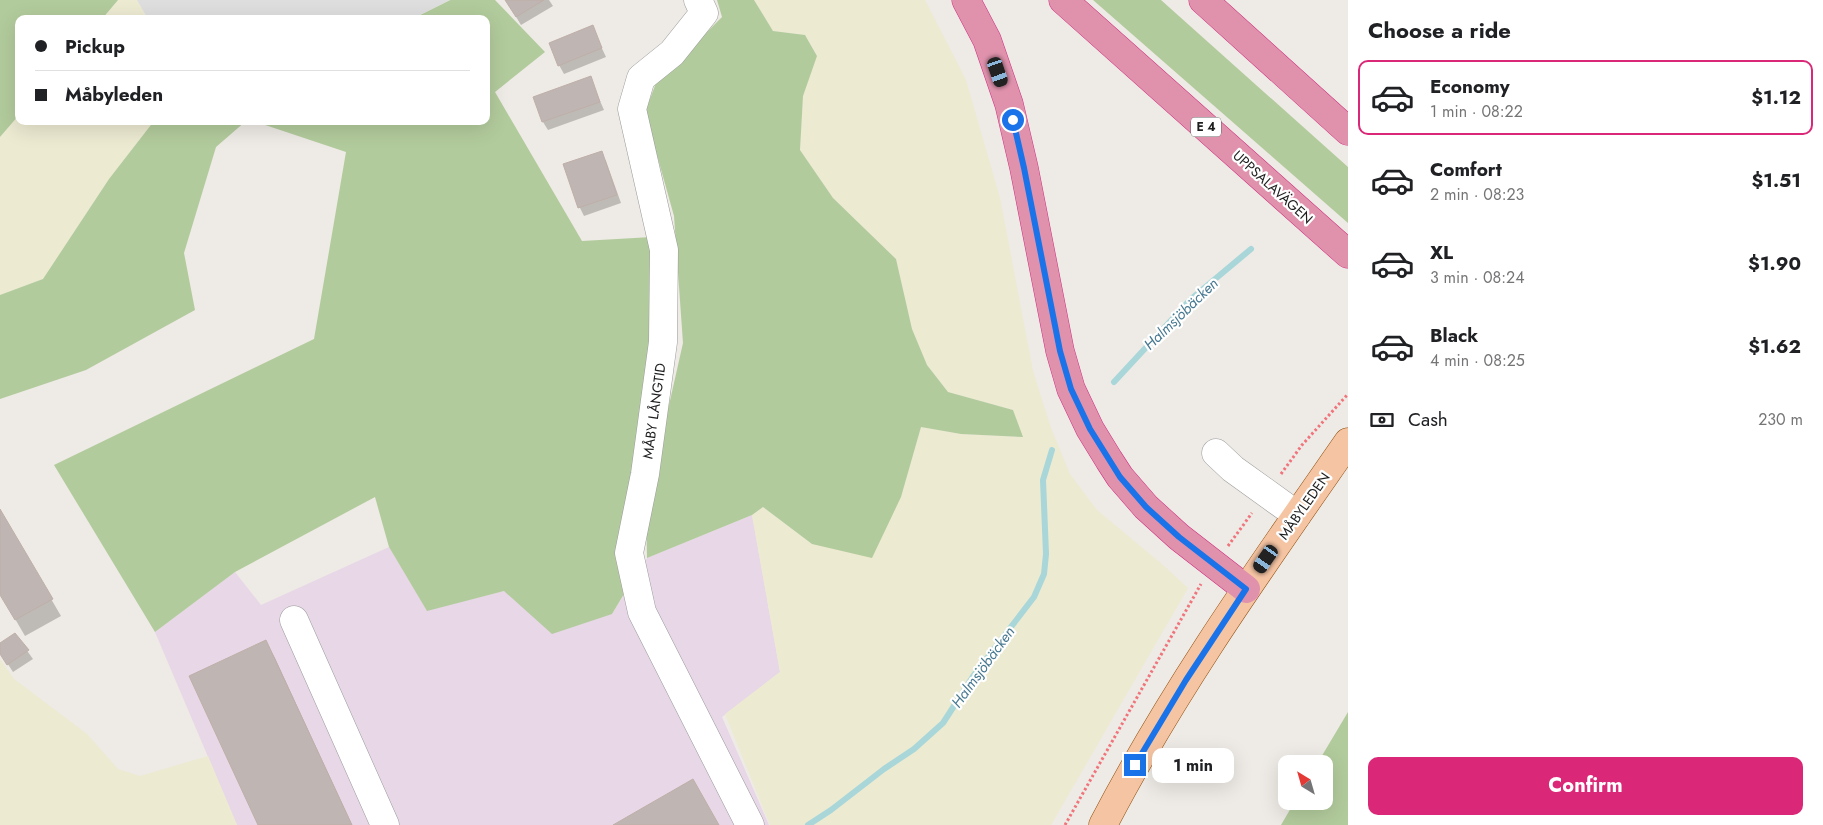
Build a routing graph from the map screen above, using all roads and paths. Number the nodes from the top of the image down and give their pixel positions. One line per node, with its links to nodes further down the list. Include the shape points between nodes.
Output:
1 (698, 0): 16 (lane, MÅBY LÅNGTID, via 704,12 672,53 641,78 632,109 664,250 664,333 645,474 630,553 642,612)
2 (966, 0): 12 (highway, via 988,40 1009,104 1060,351 1071,389 1090,429 1120,477 1146,507)
3 (1063, 0): 6 (highway, UPPSALAVÄGEN / E 4)
4 (1203, 0): 5 (highway)
5 (1348, 131)
6 (1348, 254)
7 (1348, 394): 10 (path, via 1302,445)
8 (1348, 442): 11 (main road, MÅBYLEDEN)
9 (1216, 453): 10 (lane)
10 (1267, 493): 11 (lane); 12 (path)
11 (1297, 515): 13 (main road, MÅBYLEDEN)
12 (1214, 565): 13 (highway); 17 (path)
13 (1246, 589): 18 (main road, MÅBYLEDEN, via 1186,680)
14 (294, 620): 15 (lane)
15 (386, 825)
16 (750, 825)
17 (1064, 825)
18 (1103, 825)

